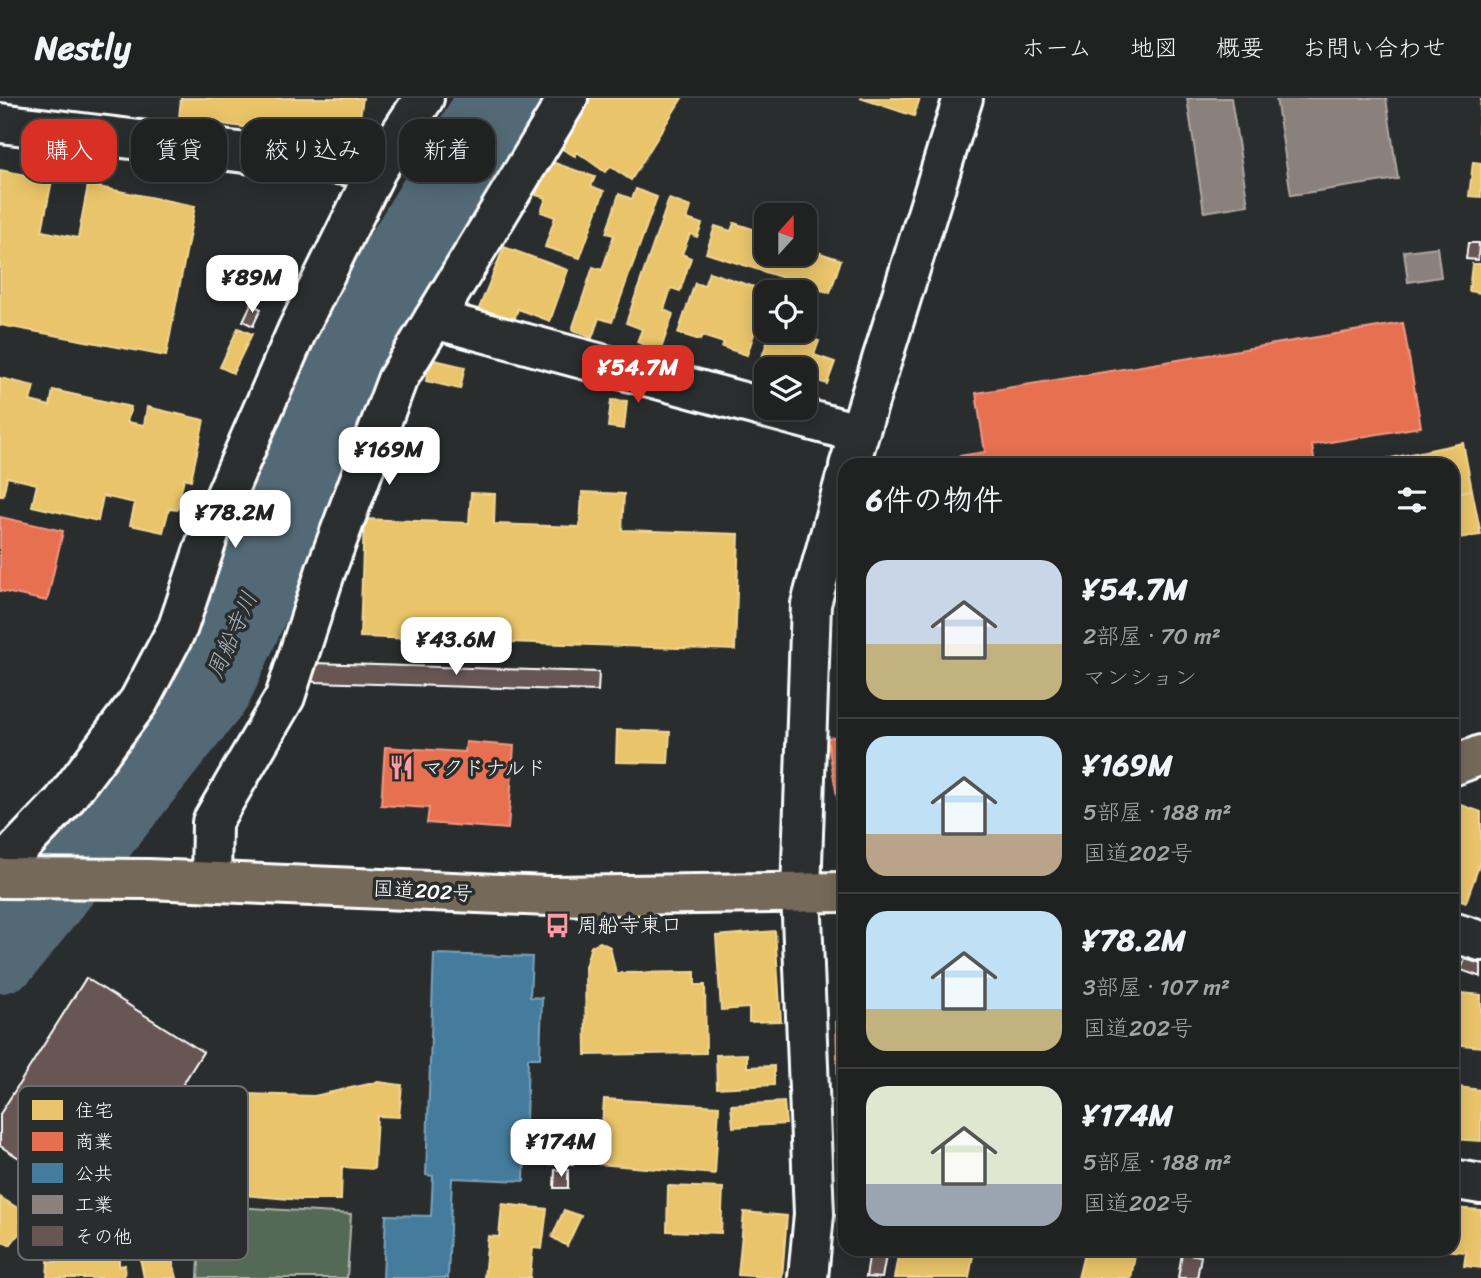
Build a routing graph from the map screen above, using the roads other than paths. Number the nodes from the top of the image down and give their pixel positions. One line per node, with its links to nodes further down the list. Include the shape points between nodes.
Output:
1 (424, 98): 6 (street)
2 (568, 98): 8 (street)
3 (962, 98): 9 (street)
4 (0, 123): 5 (street)
5 (241, 152)
6 (385, 157)
7 (371, 182): 13 (street, via 297,331 210,531 177,627 139,701 63,802)
8 (434, 319): 9 (street); 15 (street, via 397,380 285,696 212,822)
9 (854, 449)
10 (838, 506): 17 (street, via 811,604)
11 (1481, 755): 12 (highway)
12 (1459, 763)
13 (0, 868)
14 (18, 878): 15 (highway, 国道202号)
15 (211, 881): 17 (highway, 国道202号, via 549,896)
16 (838, 891): 17 (highway, 国道202号)
17 (801, 892): 22 (street, via 814,1214)
18 (1459, 934): 19 (street)
19 (1481, 941)
20 (1459, 1180): 21 (street)
21 (1481, 1184)
22 (808, 1278)

